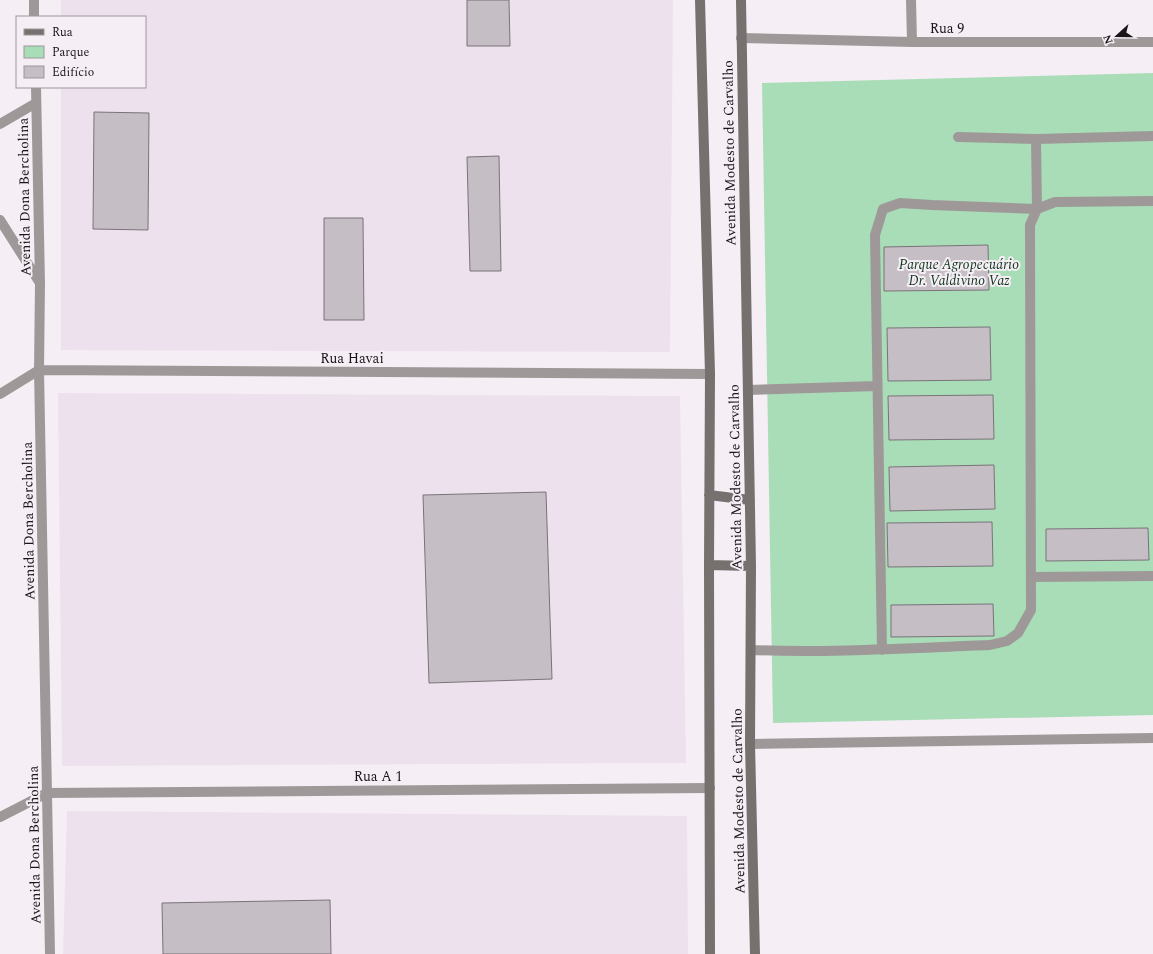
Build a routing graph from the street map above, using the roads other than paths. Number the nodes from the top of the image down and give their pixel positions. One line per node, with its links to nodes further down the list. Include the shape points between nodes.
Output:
1 (34, 0): 5 (street)
2 (700, 0): 20 (main road, Avenida Modesto de Carvalho)
3 (741, 0): 6 (main road, Avenida Modesto de Carvalho)
4 (912, 0): 7 (street)
5 (34, 16)
6 (741, 38): 7 (street, Rua 9); 22 (main road, Avenida Modesto de Carvalho)
7 (912, 42): 8 (street, Rua 9)
8 (1153, 42)
9 (36, 88): 10 (street, Avenida Dona Bercholina)
10 (36, 103): 11 (street); 18 (street, Avenida Dona Bercholina)
11 (0, 124)
12 (1153, 136): 14 (street)
13 (958, 137): 14 (street)
14 (1036, 139): 16 (street)
15 (1153, 201): 16 (street, via 1055,202)
16 (1037, 209): 21 (street, via 900,203 883,209 875,235); 29 (street, via 1030,225)
17 (0, 220): 18 (street)
18 (40, 283): 19 (street, Avenida Dona Bercholina)
19 (39, 370): 20 (street, Rua Havai); 23 (street); 35 (street, Avenida Dona Bercholina)
20 (710, 374): 24 (main road, Avenida Modesto de Carvalho)
21 (877, 386): 22 (street); 31 (street)
22 (748, 390): 25 (main road, Avenida Modesto de Carvalho)
23 (0, 394)
24 (709, 495): 25 (main road); 26 (main road, Avenida Modesto de Carvalho)
25 (750, 500): 27 (main road, Avenida Modesto de Carvalho)
26 (708, 565): 27 (main road); 34 (main road, Avenida Modesto de Carvalho)
27 (751, 566): 30 (main road, Avenida Modesto de Carvalho)
28 (1153, 576): 29 (street)
29 (1031, 577): 31 (street, via 1031,610 1018,633 1007,641 990,645)
30 (751, 650): 31 (street); 33 (main road, Avenida Modesto de Carvalho)
31 (882, 650)
32 (1153, 738): 33 (street)
33 (750, 744): 39 (main road, Avenida Modesto de Carvalho)
34 (710, 788): 35 (street, Rua A 1); 38 (main road, Avenida Modesto de Carvalho)
35 (47, 793): 36 (street); 37 (street, Avenida Dona Bercholina)
36 (0, 817)
37 (50, 954)
38 (710, 954)
39 (755, 954)

